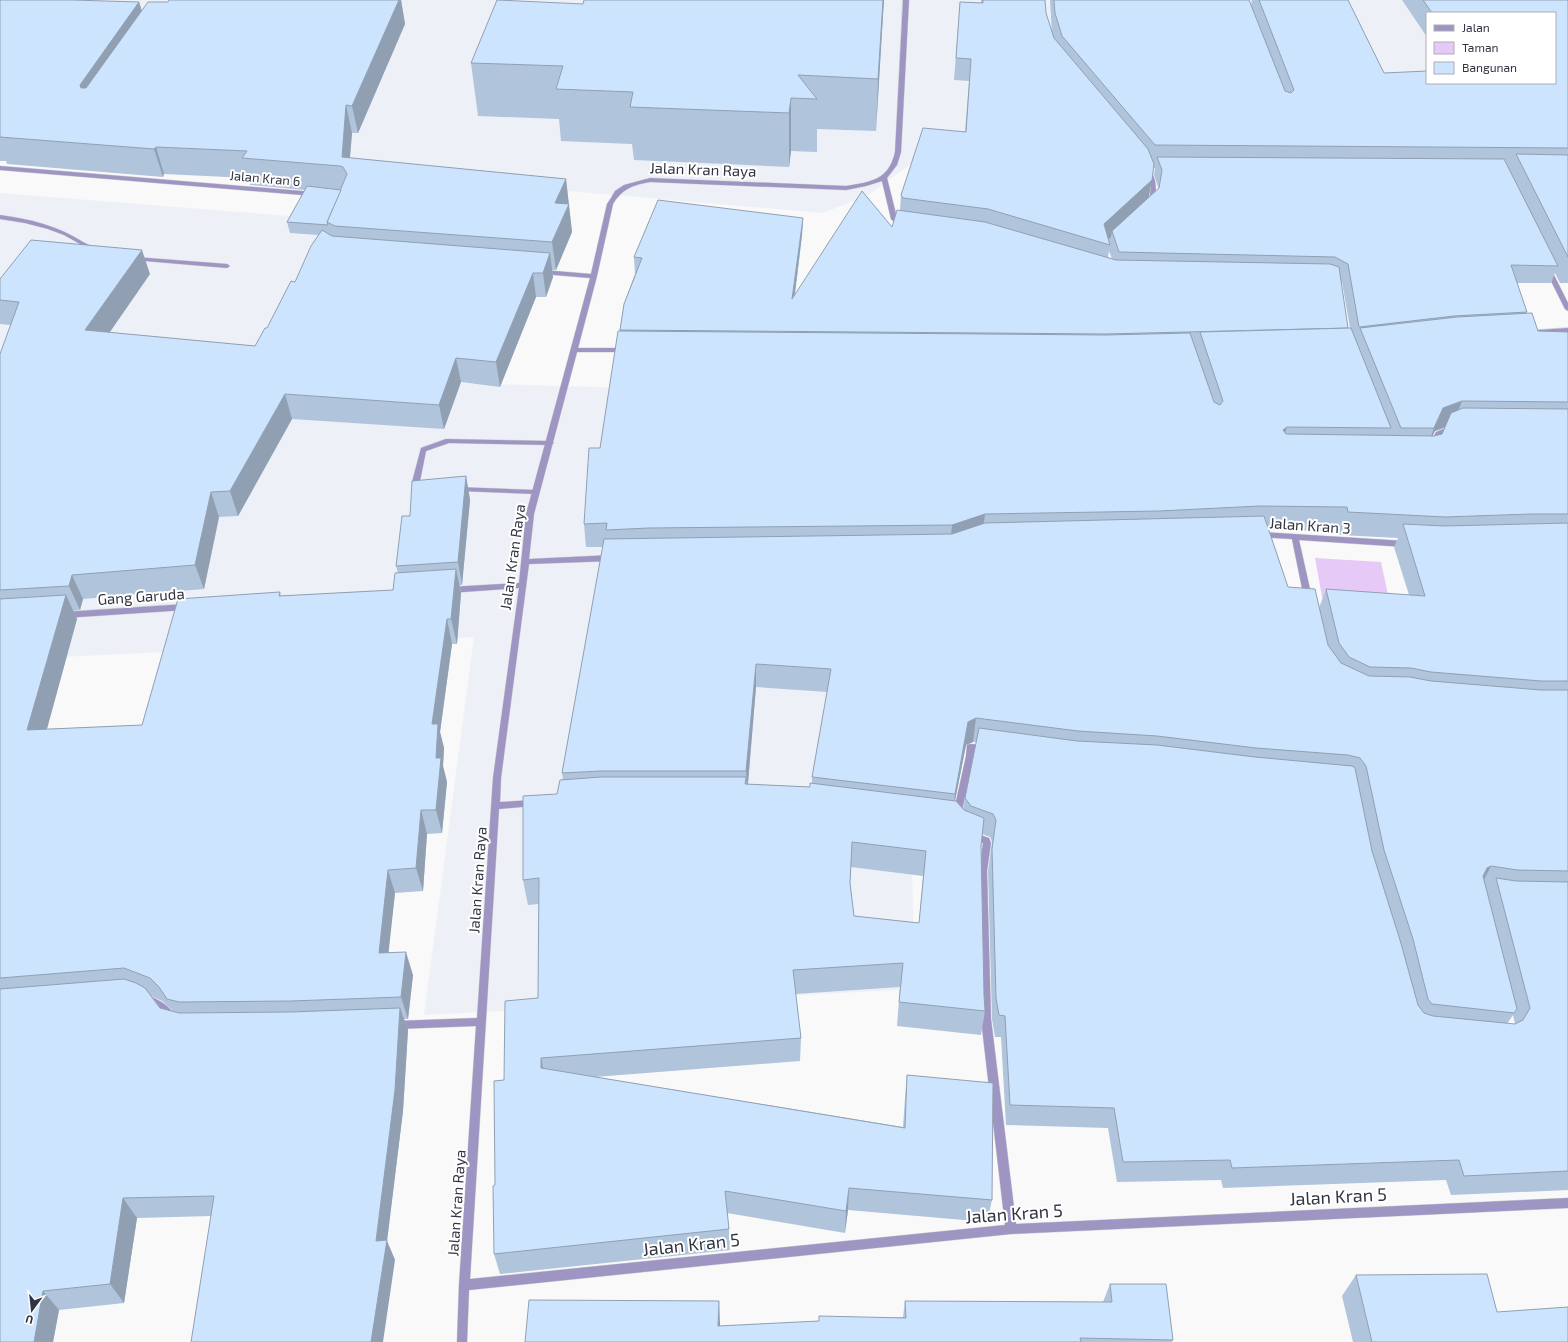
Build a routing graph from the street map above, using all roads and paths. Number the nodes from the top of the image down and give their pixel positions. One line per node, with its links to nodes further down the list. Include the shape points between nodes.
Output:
1 (906, 0): 6 (street, via 898,152 894,167)
2 (1143, 165): 4 (street)
3 (0, 168): 7 (street, Jalan Kran 6)
4 (1148, 171): 5 (street); 8 (street, via 1154,187 1152,204)
5 (1156, 171)
6 (884, 178): 10 (street, via 894,219 899,224); 16 (street, Jalan Kran Raya, via 870,184 846,188 650,180 631,183 615,192 610,204)
7 (323, 195)
8 (1146, 209)
9 (0, 217): 11 (street, via 38,224)
10 (907, 225)
11 (99, 250)
12 (125, 258): 14 (street)
13 (1543, 259): 17 (street)
14 (227, 266)
15 (540, 272): 16 (street)
16 (594, 276): 20 (street, Jalan Kran Raya)
17 (1568, 309)
18 (1568, 330): 19 (street)
19 (1530, 332)
20 (575, 350): 21 (street); 23 (street, Jalan Kran Raya)
21 (631, 350)
22 (1461, 428): 24 (street, via 1453,428 1438,434)
23 (550, 443): 25 (street, via 442,443 423,450 416,482); 27 (street, Jalan Kran Raya)
24 (1430, 452)
25 (431, 486)
26 (453, 489): 27 (street)
27 (536, 492): 32 (street, Jalan Kran Raya, via 530,514)
28 (1250, 535): 29 (street, Jalan Kran 3)
29 (1295, 537): 30 (street, Jalan Kran 3); 36 (street)
30 (1413, 544)
31 (619, 557): 32 (street)
32 (525, 562): 33 (street, Jalan Kran Raya)
33 (522, 586): 34 (street); 40 (street, Jalan Kran Raya, via 497,778)
34 (442, 590)
35 (197, 606): 37 (street, Gang Garuda)
36 (1310, 606)
37 (55, 616)
38 (991, 748): 46 (street, via 970,747 957,825 988,843 983,871 986,1019)
39 (542, 802): 40 (street)
40 (496, 806): 42 (street, Jalan Kran Raya)
41 (136, 996): 43 (street, via 156,1001 168,1011)
42 (482, 1022): 44 (street); 47 (street, Jalan Kran Raya)
43 (176, 1026)
44 (387, 1026)
45 (1568, 1203): 46 (street, Jalan Kran 5)
46 (1011, 1229): 47 (street, Jalan Kran 5)
47 (464, 1285): 48 (street, Jalan Kran Raya)
48 (462, 1342)

